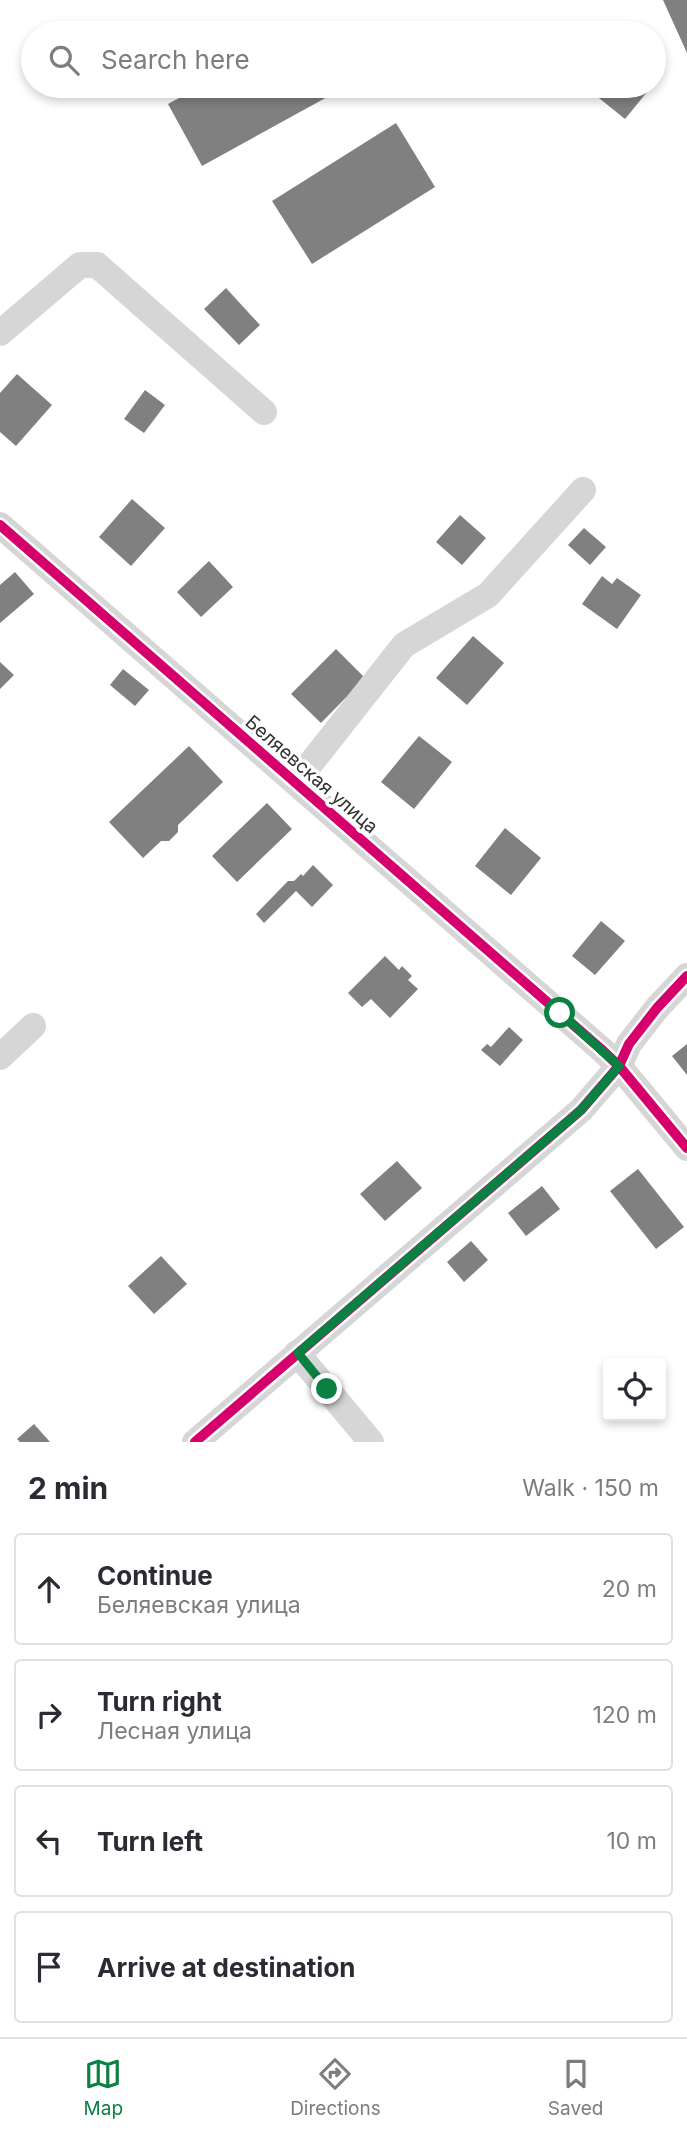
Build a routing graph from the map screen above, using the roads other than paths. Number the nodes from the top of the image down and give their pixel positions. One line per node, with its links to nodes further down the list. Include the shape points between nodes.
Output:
1 (0, 333): 2 (street, via 80,265 97,265)
2 (264, 412)
3 (583, 491): 5 (street, via 488,595 404,645)
4 (0, 525): 5 (street, Беляевская улица)
5 (296, 782): 9 (street, Беляевская улица)
6 (687, 976): 9 (street, via 629,1044)
7 (33, 1026): 8 (street)
8 (0, 1057)
9 (610, 1057): 10 (street, Беляевская улица); 11 (street, via 581,1110)
10 (687, 1148)
11 (298, 1353): 12 (street); 13 (street)
12 (195, 1442)
13 (371, 1442)

